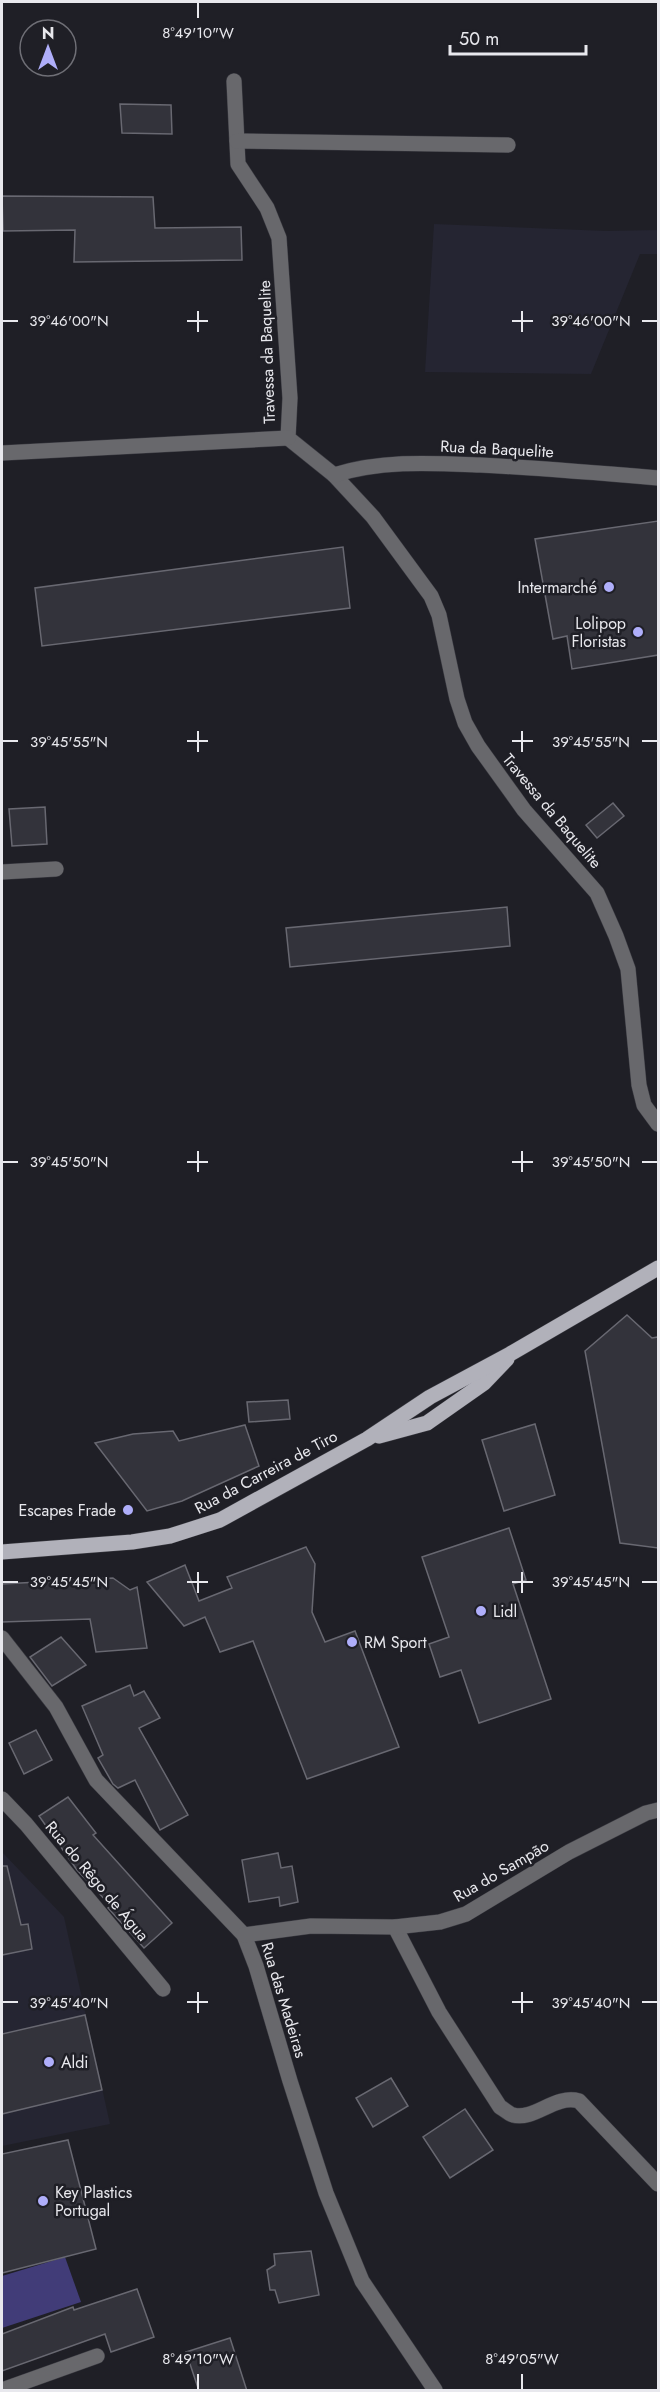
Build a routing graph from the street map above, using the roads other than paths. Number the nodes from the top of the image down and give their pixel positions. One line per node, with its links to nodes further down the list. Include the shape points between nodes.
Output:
1 (234, 81): 2 (street, Travessa da Baquelite)
2 (237, 141): 3 (street); 4 (street, Travessa da Baquelite, via 238,164 267,208 279,238 290,398)
3 (508, 145)
4 (288, 438): 5 (street); 6 (street, Travessa da Baquelite)
5 (2, 453)
6 (334, 475): 7 (street, Rua da Baquelite, via 358,468 416,463); 10 (street, Travessa da Baquelite, via 373,518 431,596 465,723 489,765 586,879 604,907 628,969 639,1085 644,1105)
7 (658, 478)
8 (56, 869): 9 (street)
9 (2, 872)
10 (658, 1124)
11 (658, 1268): 12 (main road, Rua da Carreira de Tiro)
12 (510, 1354): 13 (main road, Rua da Carreira de Tiro); 14 (main road, Rua da Carreira de Tiro, via 484,1383)
13 (430, 1397): 14 (main road, via 425,1413); 15 (main road, Rua da Carreira de Tiro)
14 (427, 1424): 15 (main road, Rua da Carreira de Tiro)
15 (367, 1439): 16 (main road, Rua da Carreira de Tiro, via 220,1520 189,1531 107,1546)
16 (2, 1552)
17 (2, 1638): 21 (street, Rua das Madeiras, via 56,1707 96,1780)
18 (2, 1799): 22 (street, Rua do Rêgo de Água)
19 (658, 1810): 20 (street, Rua do Sampão, via 569,1852 466,1914 441,1922)
20 (395, 1927): 21 (street, Rua do Sampão, via 311,1926); 23 (street, via 439,2012 500,2107 514,2115 563,2100 579,2101)
21 (244, 1935): 26 (street, Rua das Madeiras, via 326,2193 362,2281)
22 (163, 1989)
23 (658, 2184)
24 (97, 2356): 25 (street)
25 (2, 2391)
26 (435, 2391)

